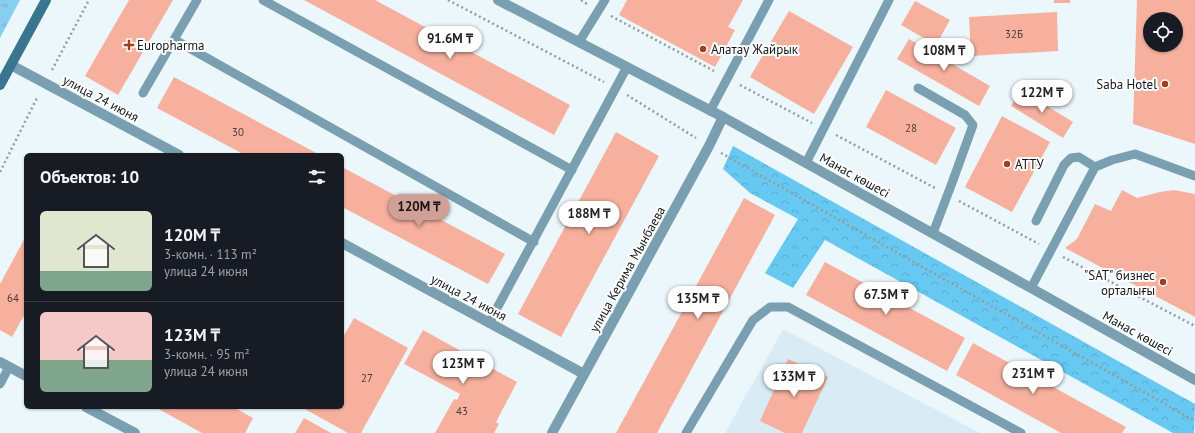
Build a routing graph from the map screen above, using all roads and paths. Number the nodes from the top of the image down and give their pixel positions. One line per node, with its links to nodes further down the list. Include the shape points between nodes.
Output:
1 (46, 0): 13 (main road)
2 (197, 0): 11 (lane)
3 (263, 0): 27 (lane)
4 (448, 0): 17 (path)
5 (498, 0): 12 (street, Манас көшесі)
6 (581, 0): 10 (path)
7 (605, 0): 10 (lane)
8 (769, 0): 15 (lane)
9 (889, 0): 22 (lane)
10 (599, 10): 12 (lane); 15 (path)
11 (175, 40): 19 (lane); 32 (lane)
12 (579, 42): 14 (street, Манас көшесі)
13 (11, 65): 16 (main road); 24 (street, улица 24 июня)
14 (627, 67): 17 (lane); 20 (street, Манас көшесі)
15 (728, 78): 20 (lane); 22 (path)
16 (0, 85)
17 (616, 88): 23 (path); 27 (lane)
18 (918, 88): 29 (lane, via 965,115 973,125)
19 (143, 93)
20 (710, 111): 21 (street, Манас көшесі)
21 (723, 117): 23 (street, улица Керима Мынбаева); 25 (street, Манас көшесі)
22 (823, 129): 25 (lane); 29 (path)
23 (709, 146): 39 (street, улица Керима Мынбаева); 44 (path)
24 (173, 153)
25 (806, 163): 31 (street, Манас көшесі)
26 (1095, 167): 28 (lane, via 1136,154); 30 (lane, via 1079,157 1071,158 1064,165); 34 (lane)
27 (572, 170): 32 (lane)
28 (1195, 176)
29 (948, 195): 31 (lane); 34 (path)
30 (1036, 221)
31 (932, 233): 35 (street, Манас көшесі)
32 (534, 242): 36 (lane)
33 (344, 244): 36 (street, улица 24 июня)
34 (1051, 250): 35 (lane); 37 (path)
35 (1031, 288): 41 (street, Манас көшесі)
36 (490, 323): 39 (street, улица 24 июня)
37 (1195, 326)
38 (5, 364): 40 (street); 42 (lane)
39 (584, 374): 46 (street, улица Керима Мынбаева)
40 (24, 375)
41 (1195, 380)
42 (0, 384)
43 (90, 409): 45 (street)
44 (1195, 421)
45 (135, 433)
46 (552, 433)
47 (686, 433): 48 (lane, via 753,320 770,307 788,307)
48 (1021, 433)

